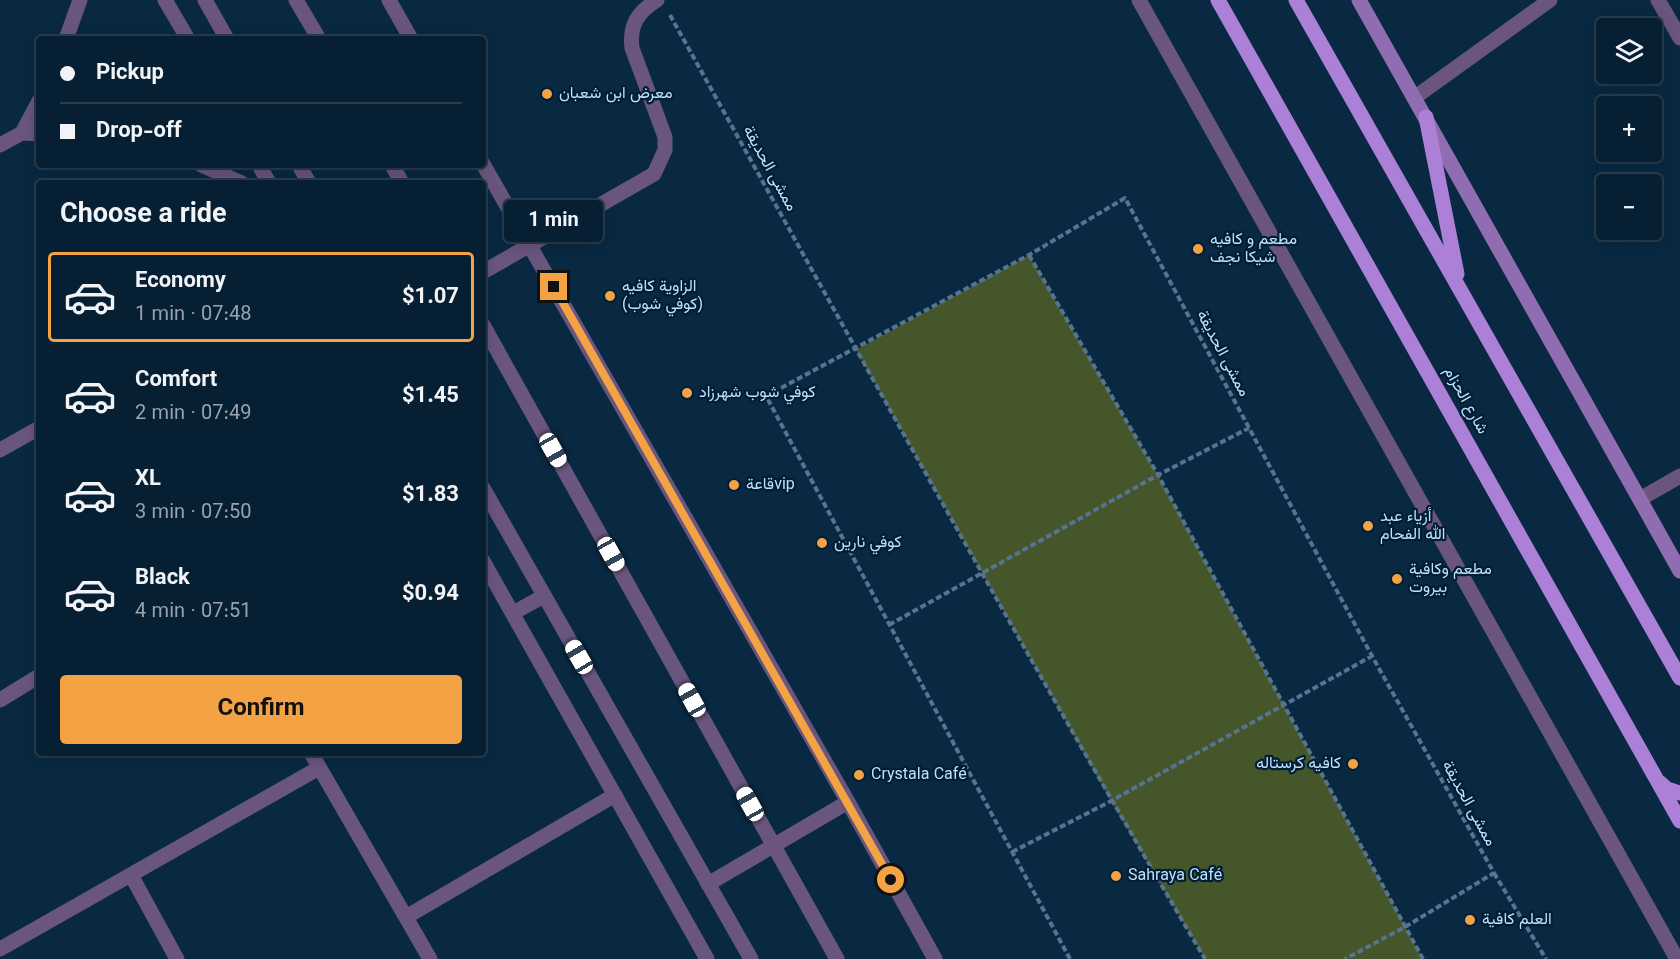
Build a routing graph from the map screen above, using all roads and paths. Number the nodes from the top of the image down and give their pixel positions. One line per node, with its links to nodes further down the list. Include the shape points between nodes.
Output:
1 (80, 0): 13 (street)
2 (165, 0): 14 (street)
3 (205, 0): 15 (street)
4 (296, 0): 16 (street)
5 (389, 0): 17 (street)
6 (1139, 0): 79 (street)
7 (1218, 0): 54 (main road, شارع الحزام)
8 (1296, 0): 31 (main road)
9 (1359, 0): 19 (main road)
10 (1550, 0): 19 (street)
11 (1658, 0): 18 (street)
12 (662, 5): 28 (street, via 639,14 631,36 632,48 663,124 665,150 661,163 654,174); 33 (path, ممشى الحديقة)
13 (67, 36)
14 (186, 36)
15 (225, 36)
16 (317, 36)
17 (409, 36)
18 (1680, 38)
19 (1414, 98): 21 (main road)
20 (36, 107): 22 (street)
21 (1426, 117): 31 (main road); 40 (main road)
22 (22, 133): 23 (street); 24 (street)
23 (36, 134)
24 (0, 146)
25 (208, 168): 27 (street)
26 (485, 168): 28 (street)
27 (235, 180)
28 (530, 246): 30 (street); 58 (street)
29 (1029, 255): 33 (path, ممشى الحديقة); 34 (path, ممشى الحديقة, via 1125,198); 37 (path)
30 (486, 270)
31 (1460, 289): 49 (main road)
32 (486, 330): 60 (street)
33 (856, 350): 43 (path, ممشى الحديقة); 46 (path, ممشى الحديقة, via 766,396)
34 (1249, 428): 37 (path); 47 (path, ممشى الحديقة)
35 (36, 431): 36 (street)
36 (0, 450)
37 (1158, 475): 43 (path); 51 (path)
38 (1680, 476): 40 (street)
39 (486, 493): 44 (street)
40 (1640, 499): 42 (main road)
41 (486, 566): 45 (street)
42 (1680, 571)
43 (984, 574): 46 (path); 57 (path, ممشى الحديقة)
44 (544, 596): 45 (street); 64 (street)
45 (513, 613): 56 (street)
46 (889, 625): 61 (path, ممشى الحديقة)
47 (1372, 656): 51 (path); 62 (path, ممشى الحديقة)
48 (36, 678): 50 (street)
49 (1680, 678)
50 (0, 700)
51 (1284, 704): 57 (path); 66 (path)
52 (313, 756): 53 (street)
53 (319, 768): 63 (street); 65 (street)
54 (1659, 782): 55 (main road); 59 (main road, شارع الحزام)
55 (1680, 793)
56 (615, 795): 65 (street); 70 (street)
57 (1111, 801): 61 (path); 75 (path, ممشى الحديقة)
58 (848, 802): 60 (street); 73 (street)
59 (1680, 821)
60 (773, 846): 64 (street); 72 (street)
61 (1012, 852): 74 (path, ممشى الحديقة)
62 (1494, 873): 66 (path); 78 (path, ممشى الحديقة)
63 (131, 875): 67 (street); 68 (street)
64 (708, 884): 71 (street)
65 (406, 917): 69 (street)
66 (1405, 927): 76 (path); 77 (path)
67 (0, 949)
68 (177, 959)
69 (430, 959)
70 (707, 959)
71 (751, 959)
72 (837, 959)
73 (935, 959)
74 (1070, 959)
75 (1205, 959)
76 (1345, 959)
77 (1424, 959)
78 (1546, 959)
79 (1677, 959)

